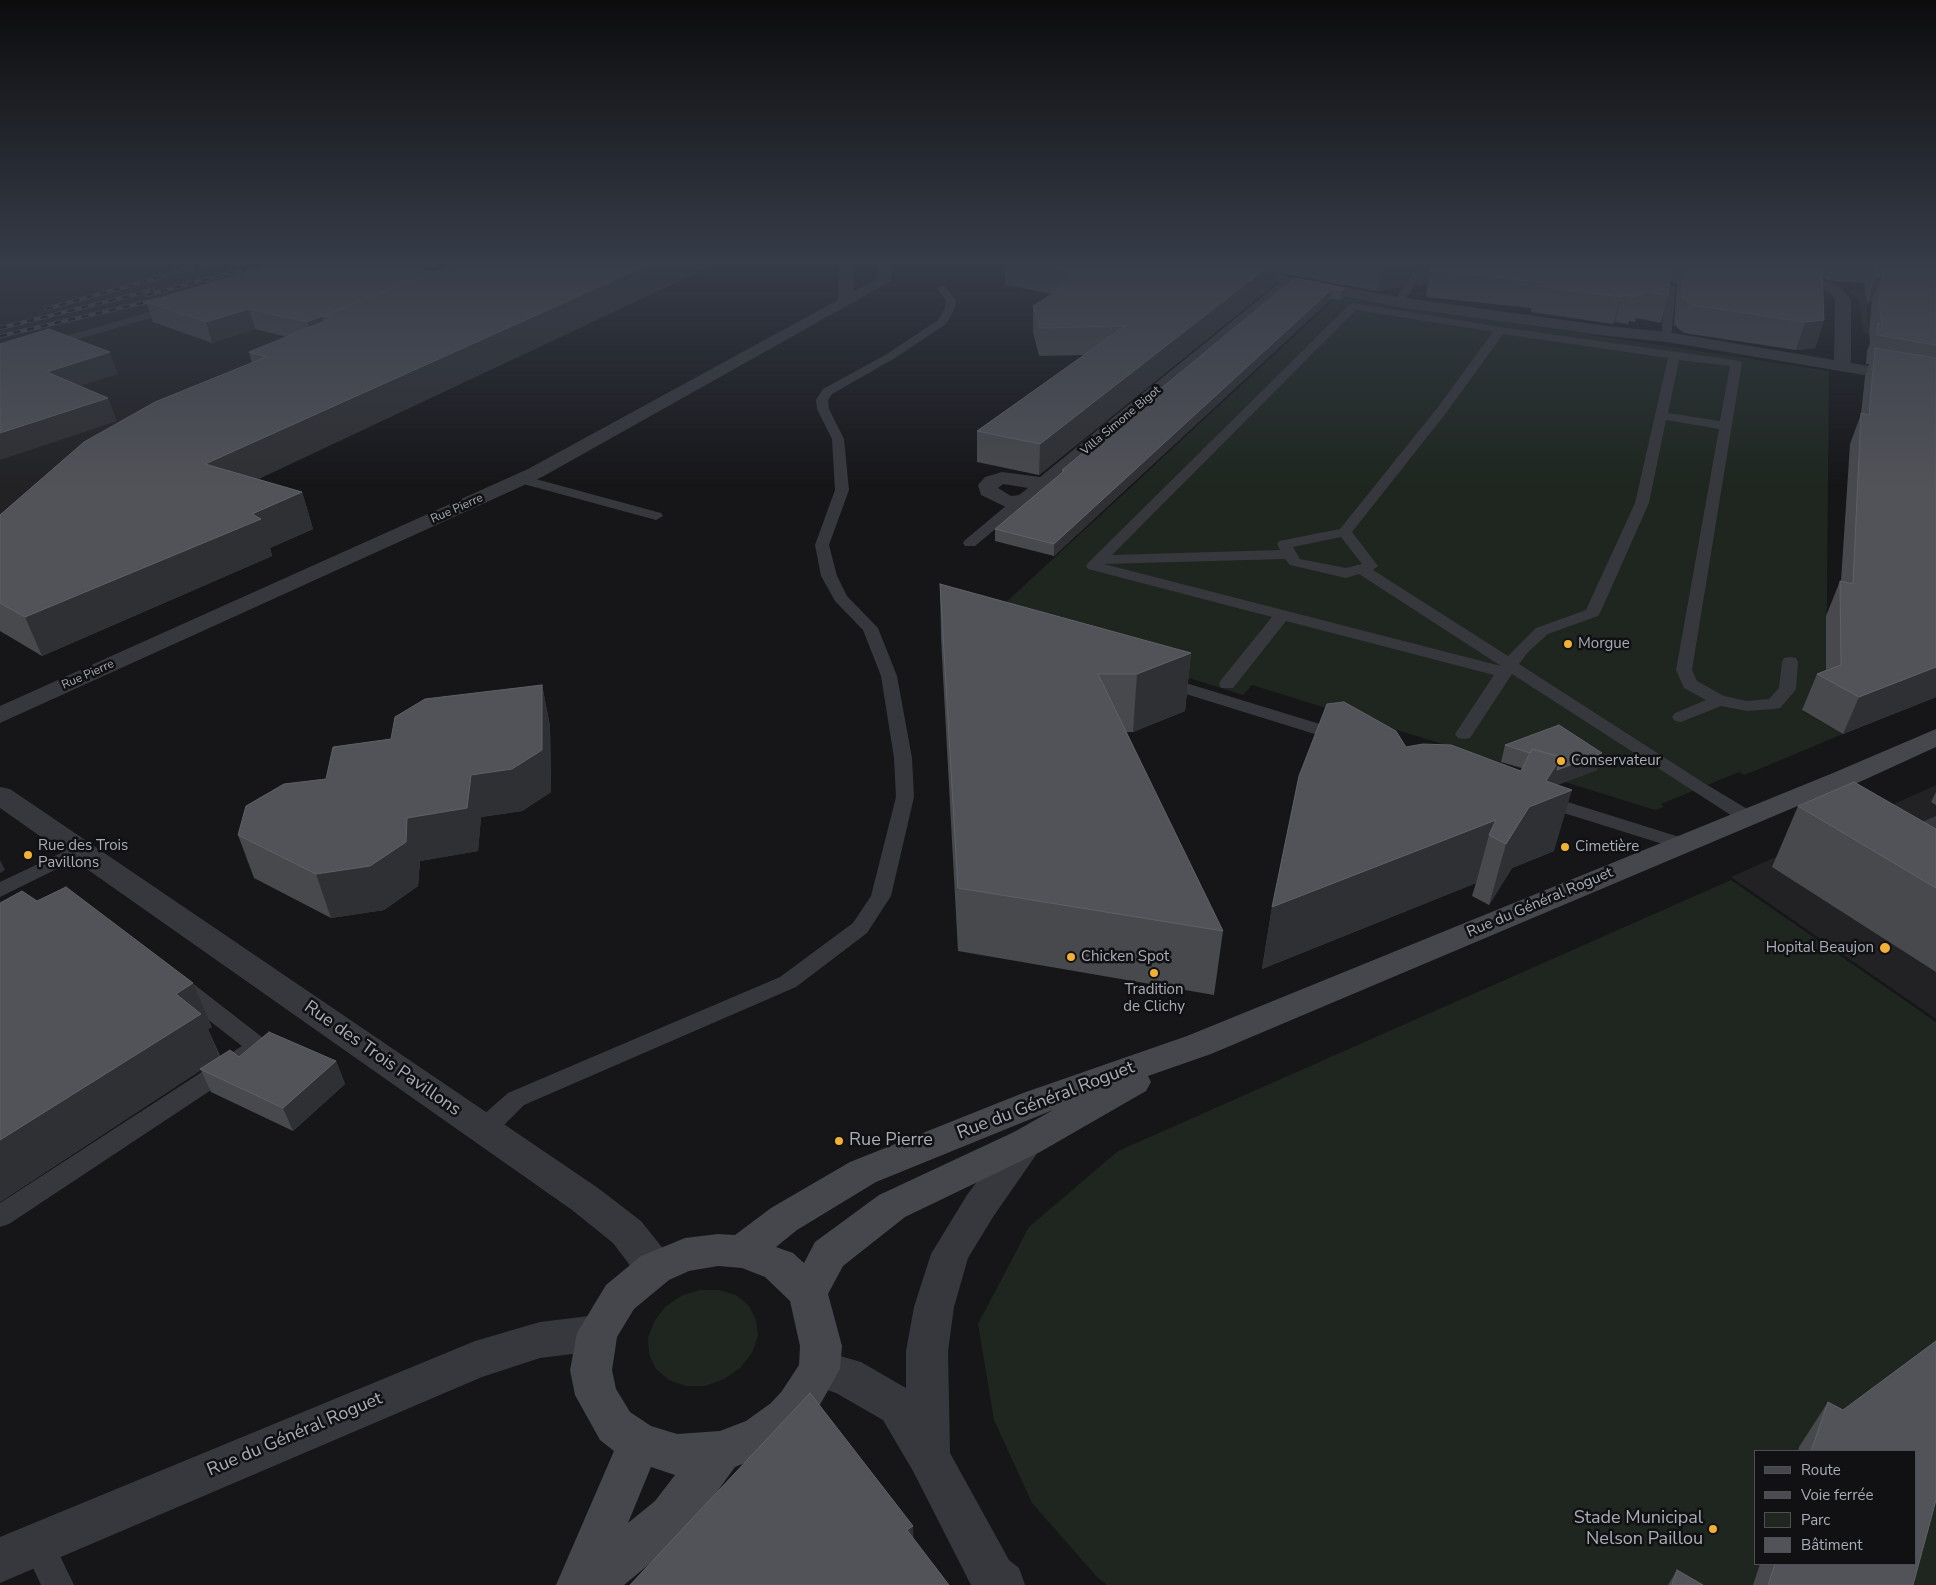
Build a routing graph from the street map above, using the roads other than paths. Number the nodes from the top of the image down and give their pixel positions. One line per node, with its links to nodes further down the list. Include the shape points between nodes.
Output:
1 (68, 339): 11 (lane)
2 (777, 339): 16 (street, Rue Pierre)
3 (917, 339): 46 (lane, via 827,392 822,400 838,439 842,490 822,544 829,576 840,598 870,628 890,676 903,758 905,796 881,896 860,928 788,982 516,1098)
4 (1220, 339): 17 (street, Villa Simone Bigot)
5 (1321, 339): 23 (lane)
6 (1493, 339): 20 (lane)
7 (1560, 339): 10 (lane)
8 (1679, 339): 12 (street)
9 (1842, 339): 12 (street)
10 (1674, 356): 14 (lane); 15 (lane, via 1736,362)
11 (0, 359)
12 (1842, 365): 13 (street)
13 (1936, 382)
14 (1662, 416): 15 (lane); 27 (lane, via 1642,504 1592,613 1542,631 1522,649)
15 (1726, 426): 30 (lane, via 1684,670 1690,684)
16 (521, 479): 19 (lane); 31 (street, Rue Pierre)
17 (1044, 484): 18 (street, Villa Simone Bigot); 18 (street, via 1002,478 988,485 988,491 1000,500)
18 (1018, 502): 21 (lane)
19 (656, 516)
20 (1345, 532): 22 (lane, via 1284,544); 24 (lane, via 1371,566)
21 (970, 544)
22 (1290, 554): 23 (lane); 24 (lane, via 1295,562 1346,573)
23 (1099, 560): 25 (lane, via 1093,566)
24 (1361, 569): 27 (lane)
25 (1282, 615): 27 (lane); 29 (lane)
26 (1790, 662): 30 (lane, via 1787,689 1774,704 1746,706)
27 (1507, 669): 33 (lane); 38 (lane)
28 (1145, 675): 35 (lane)
29 (1226, 684)
30 (1720, 700): 32 (lane)
31 (0, 715)
32 (1681, 717)
33 (1464, 734)
34 (1936, 737): 38 (main road, Rue du Général Roguet, via 1843,779 1799,804)
35 (1352, 740)
36 (1522, 794): 41 (lane)
37 (0, 795): 42 (street, Rue des Trois Pavillons)
38 (1747, 817): 41 (main road, Rue du Général Roguet)
39 (1936, 822): 40 (lane)
40 (1890, 842)
41 (1682, 844): 45 (main road, Rue du Général Roguet)
42 (80, 850): 43 (lane); 46 (street, Rue des Trois Pavillons)
43 (0, 890)
44 (165, 975): 48 (lane, via 259,1047)
45 (1199, 1045): 47 (main road, Rue du Général Roguet); 49 (main road, Rue du Général Roguet, via 1035,1103 863,1172 784,1219)
46 (484, 1129): 50 (street, Rue des Trois Pavillons, via 585,1199 626,1232)
47 (1026, 1142): 51 (main road, Rue du Général Roguet, via 892,1206 829,1254); 56 (street, via 950,1254 934,1307 927,1351)
48 (0, 1216)
49 (742, 1252): 50 (main road, via 718,1250 685,1255); 51 (main road, via 779,1265)
50 (655, 1268): 52 (main road, via 620,1297)
51 (808, 1293): 53 (main road, via 821,1346)
52 (598, 1333): 54 (main road, via 591,1370 596,1395 614,1426); 57 (street, Rue du Général Roguet, via 540,1340 475,1360)
53 (819, 1369): 55 (main road, via 786,1417 761,1436); 56 (street, via 846,1376 898,1406)
54 (639, 1443): 55 (main road, via 677,1455); 60 (main road)
55 (720, 1452): 61 (main road, via 671,1517)
56 (928, 1456): 62 (street, via 992,1577)
57 (38, 1544): 58 (street, Rue du Général Roguet); 59 (lane)
58 (0, 1560)
59 (58, 1585)
60 (579, 1585)
61 (588, 1585)
62 (1002, 1585)

